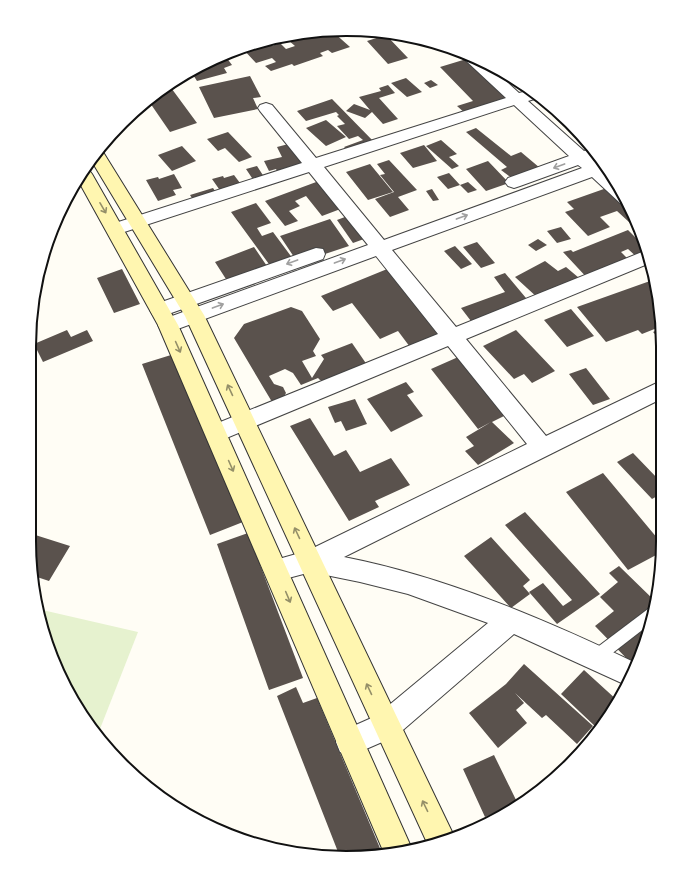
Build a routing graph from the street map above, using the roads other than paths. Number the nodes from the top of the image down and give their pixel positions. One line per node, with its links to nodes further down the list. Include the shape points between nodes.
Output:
1 (482, 67): 3 (street)
2 (528, 95): 3 (street)
3 (516, 99): 6 (street); 7 (street)
4 (266, 108): 7 (street)
5 (99, 158): 10 (main road)
6 (594, 162): 8 (street); 12 (street)
7 (313, 165): 10 (street); 12 (street)
8 (602, 172)
9 (85, 178): 11 (main road, one-way to 11)
10 (138, 222): 11 (street); 14 (main road)
11 (115, 229): 15 (main road)
12 (374, 241): 14 (street); 16 (street)
13 (643, 258): 16 (street)
14 (190, 308): 15 (street); 18 (main road, one-way to 14)
15 (164, 317): 19 (main road, one-way to 19)
16 (451, 336): 18 (street); 20 (street)
17 (656, 391): 20 (street)
18 (244, 421): 19 (street); 21 (main road, one-way to 18)
19 (216, 433): 22 (main road, one-way to 22)
20 (542, 447): 21 (street)
21 (311, 561): 22 (street); 23 (street, via 407,583); 27 (main road, one-way to 21)
22 (277, 570): 28 (main road, one-way to 28)
23 (511, 620): 25 (street); 27 (street)
24 (645, 620): 25 (lane)
25 (596, 657): 26 (street)
26 (627, 672)
27 (386, 726): 28 (street); 29 (main road, one-way to 27)
28 (350, 742): 30 (main road)
29 (439, 837)
30 (396, 846)

